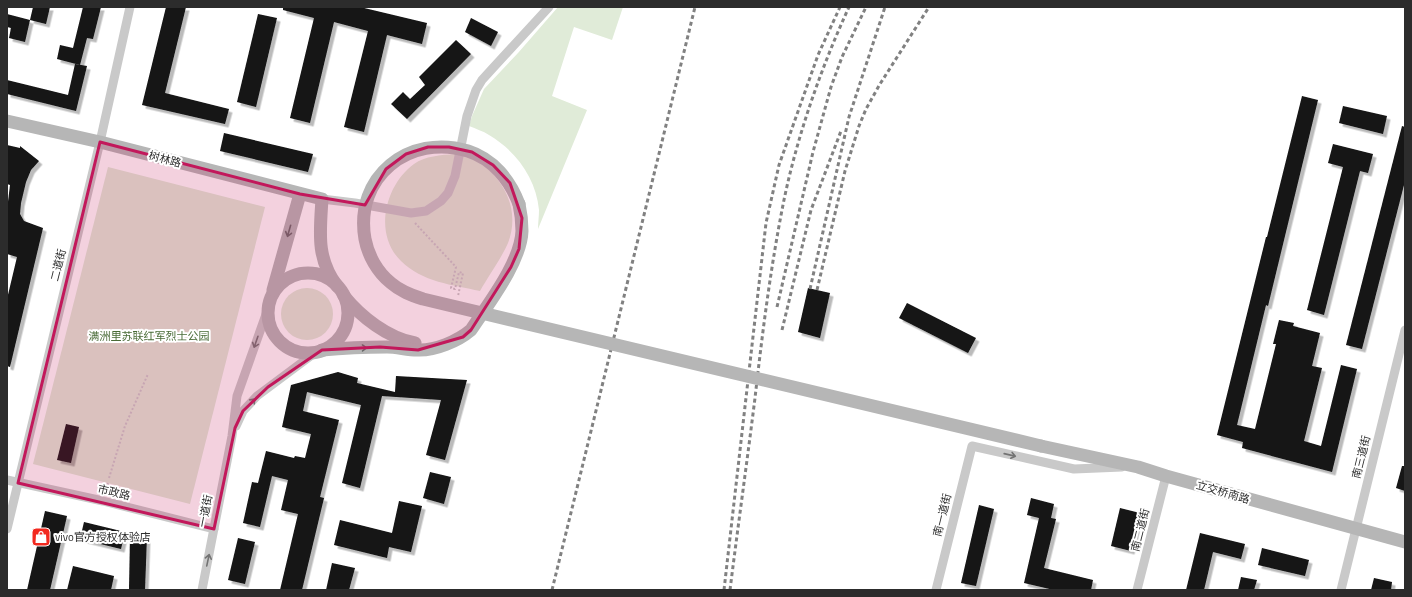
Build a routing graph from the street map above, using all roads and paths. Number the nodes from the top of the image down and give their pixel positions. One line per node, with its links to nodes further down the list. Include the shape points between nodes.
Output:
1 (130, 7): 4 (street, 二道街)
2 (549, 7): 6 (street, via 482,80 476,90 466,116 455,176 448,193 441,201 426,211 411,214)
3 (7, 121): 4 (main road, 树林路)
4 (100, 142): 5 (main road, 树林路); 20 (street, 二道街)
5 (300, 194): 6 (main road, 树林路); 10 (main road, one-way to 10)
6 (322, 199): 8 (main road, via 321,252 327,270)
7 (415, 223): 9 (path, via 456,267 451,288 455,289 459,272 463,273)
8 (339, 289): 10 (main road, via 320,275 304,273 282,283); 12 (main road, via 373,323 395,337 412,343); 13 (main road, via 347,306 346,322 335,342)
9 (458, 297)
10 (270, 301): 13 (main road, via 268,314 277,339 291,349 308,353); 15 (street, one-way to 15, via 237,396)
11 (1405, 330): 23 (street, 南三道街)
12 (440, 346): 13 (main road, 立交桥南路, one-way to 12, via 380,347 418,350); 16 (main road, 立交桥南路, bridge, via 463,337 471,330 511,267 519,249 522,233 519,204 510,183 493,165 472,152 449,147 433,147 406,154 386,169 372,189 365,211 366,244 375,264 389,282 399,289 423,299 1041,446)
13 (319, 351): 15 (street, one-way to 13, via 239,419 250,404 268,387)
14 (148, 374): 18 (path, via 125,426)
15 (232, 436): 22 (street, 一道街)
16 (1138, 467): 17 (main road, 立交桥南路); 26 (street, 南一道街, one-way to 16, via 972,446 1074,470)
17 (1166, 476): 23 (main road, 立交桥南路); 27 (street, 南二道街)
18 (110, 478)
19 (7, 480): 20 (street, 市政路)
20 (18, 483): 21 (street, 二道街); 22 (street, 市政路)
21 (7, 529)
22 (214, 529): 25 (street, 一道街, one-way to 22)
23 (1356, 529): 24 (main road, 立交桥南路); 28 (street, 南三道街)
24 (1405, 542)
25 (202, 590)
26 (936, 590)
27 (1137, 590)
28 (1341, 590)

